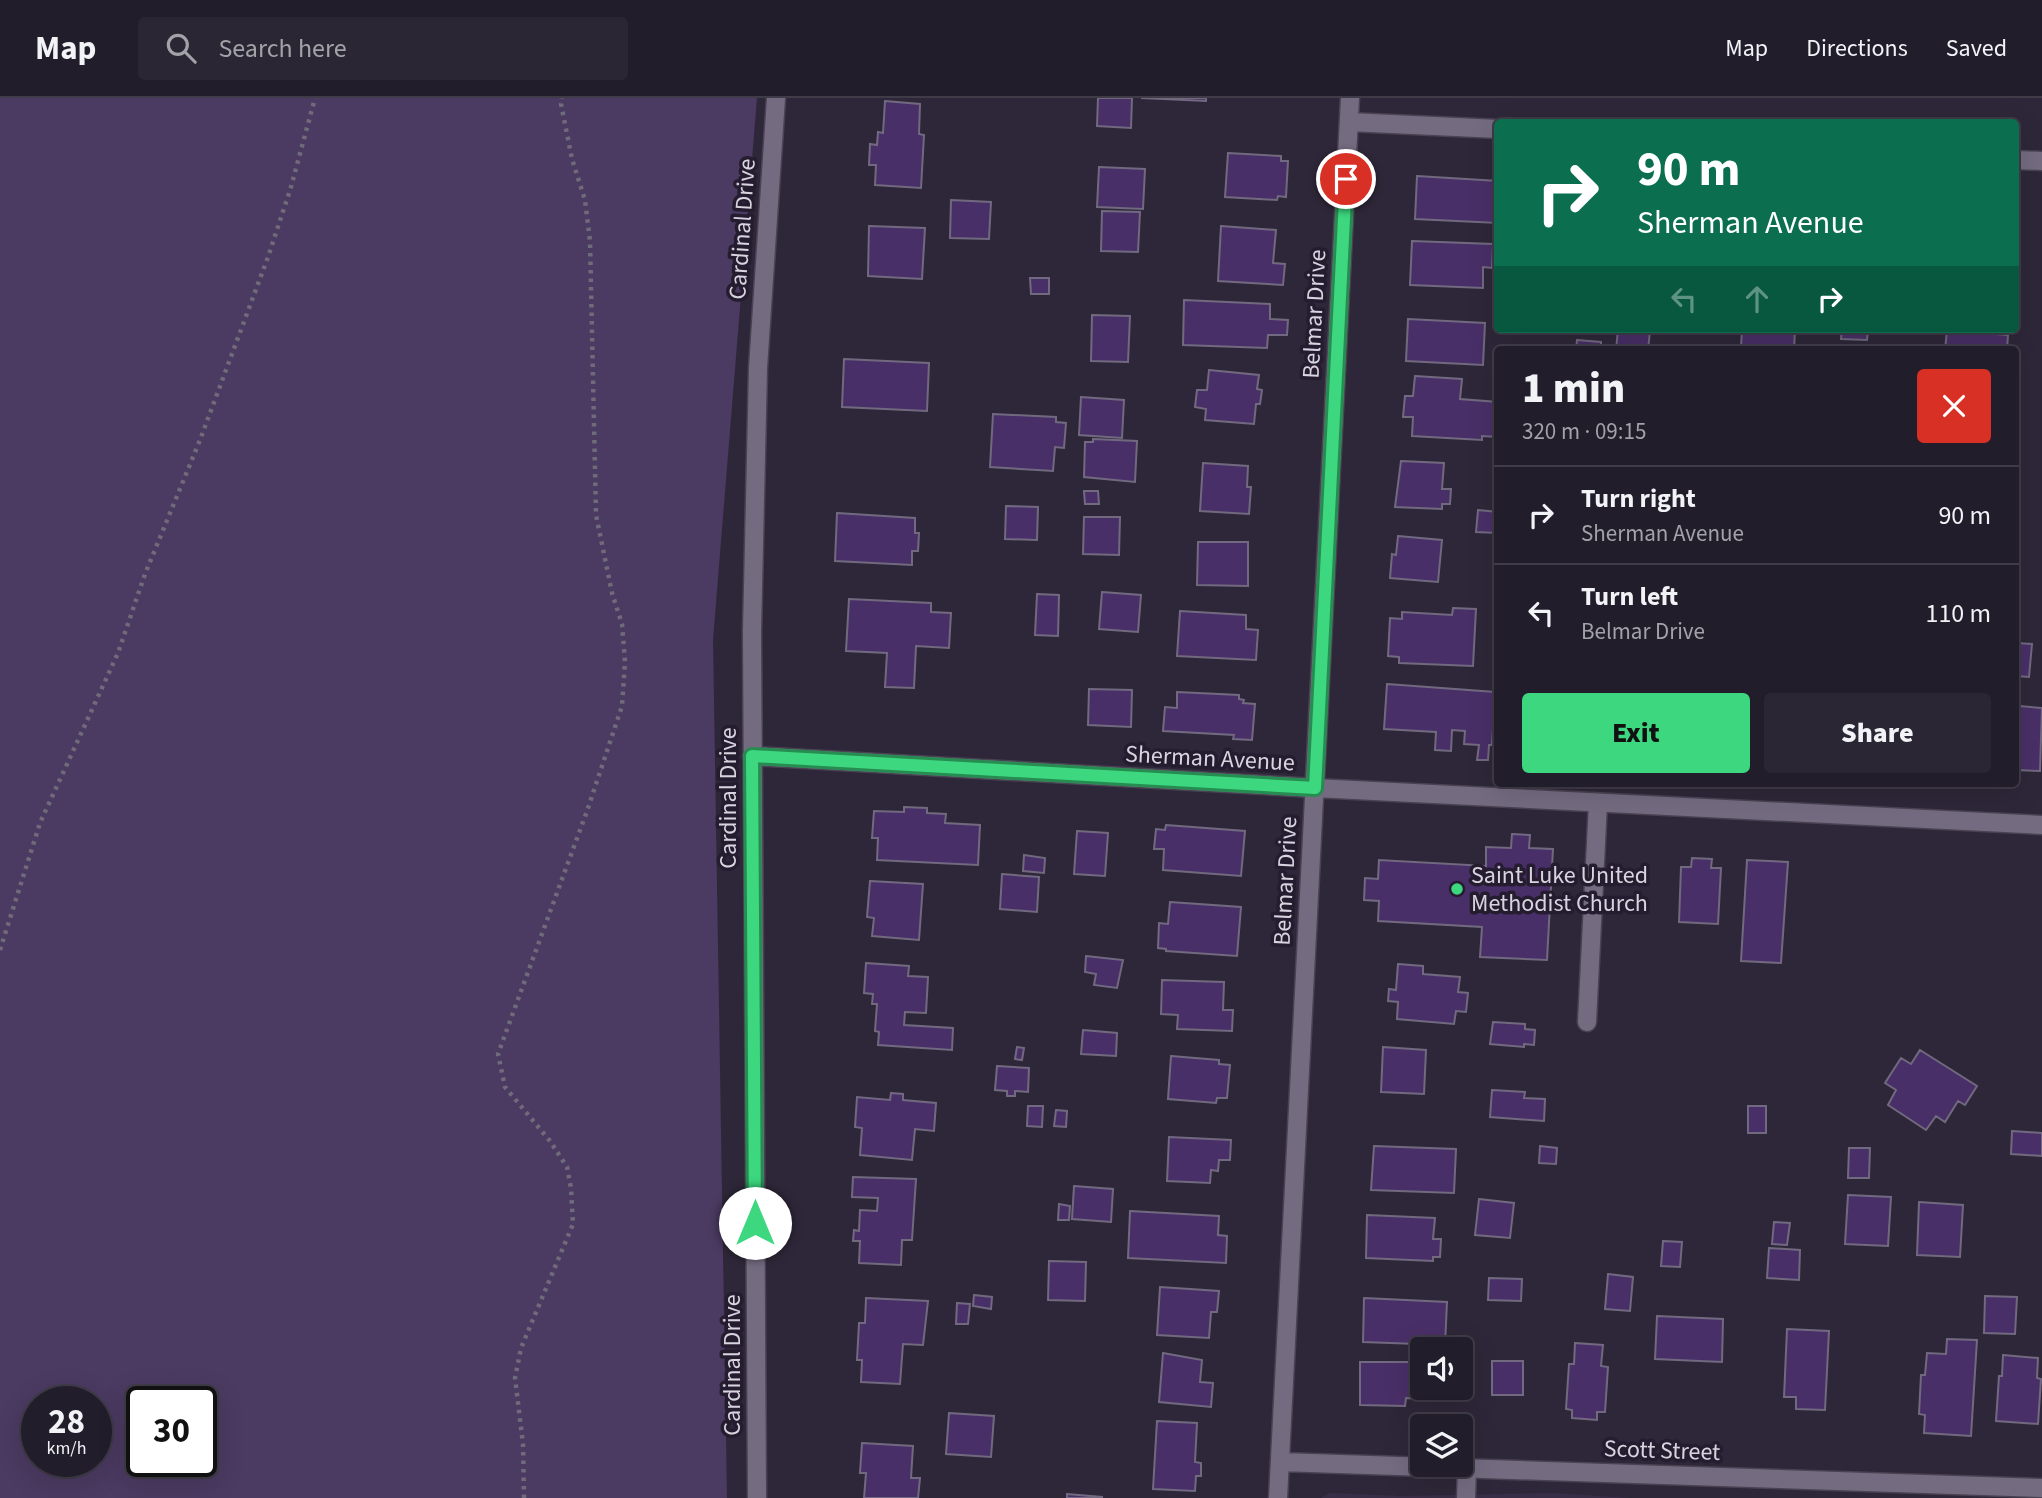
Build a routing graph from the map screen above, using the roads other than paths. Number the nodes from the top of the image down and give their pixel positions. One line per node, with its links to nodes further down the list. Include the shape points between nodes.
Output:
1 (776, 98): 7 (street, Cardinal Drive, via 758,368)
2 (1350, 98): 3 (street, Belmar Drive)
3 (1349, 122): 4 (street); 8 (street, Belmar Drive)
4 (1494, 129)
5 (2019, 160): 6 (street)
6 (2042, 161)
7 (752, 756): 8 (street, Sherman Avenue); 18 (street, Cardinal Drive)
8 (1315, 788): 9 (street, Sherman Avenue); 12 (street, Belmar Drive)
9 (1598, 803): 10 (street, Sherman Avenue); 11 (street)
10 (2042, 825)
11 (1587, 1022)
12 (1280, 1462): 13 (street, Scott Street); 19 (street, Belmar Drive)
13 (1410, 1466)
14 (1473, 1468): 17 (street, Scott Street)
15 (1467, 1477): 20 (street)
16 (2042, 1488): 17 (street, Scott Street)
17 (1927, 1491)
18 (757, 1498)
19 (1278, 1498)
20 (1465, 1498)

